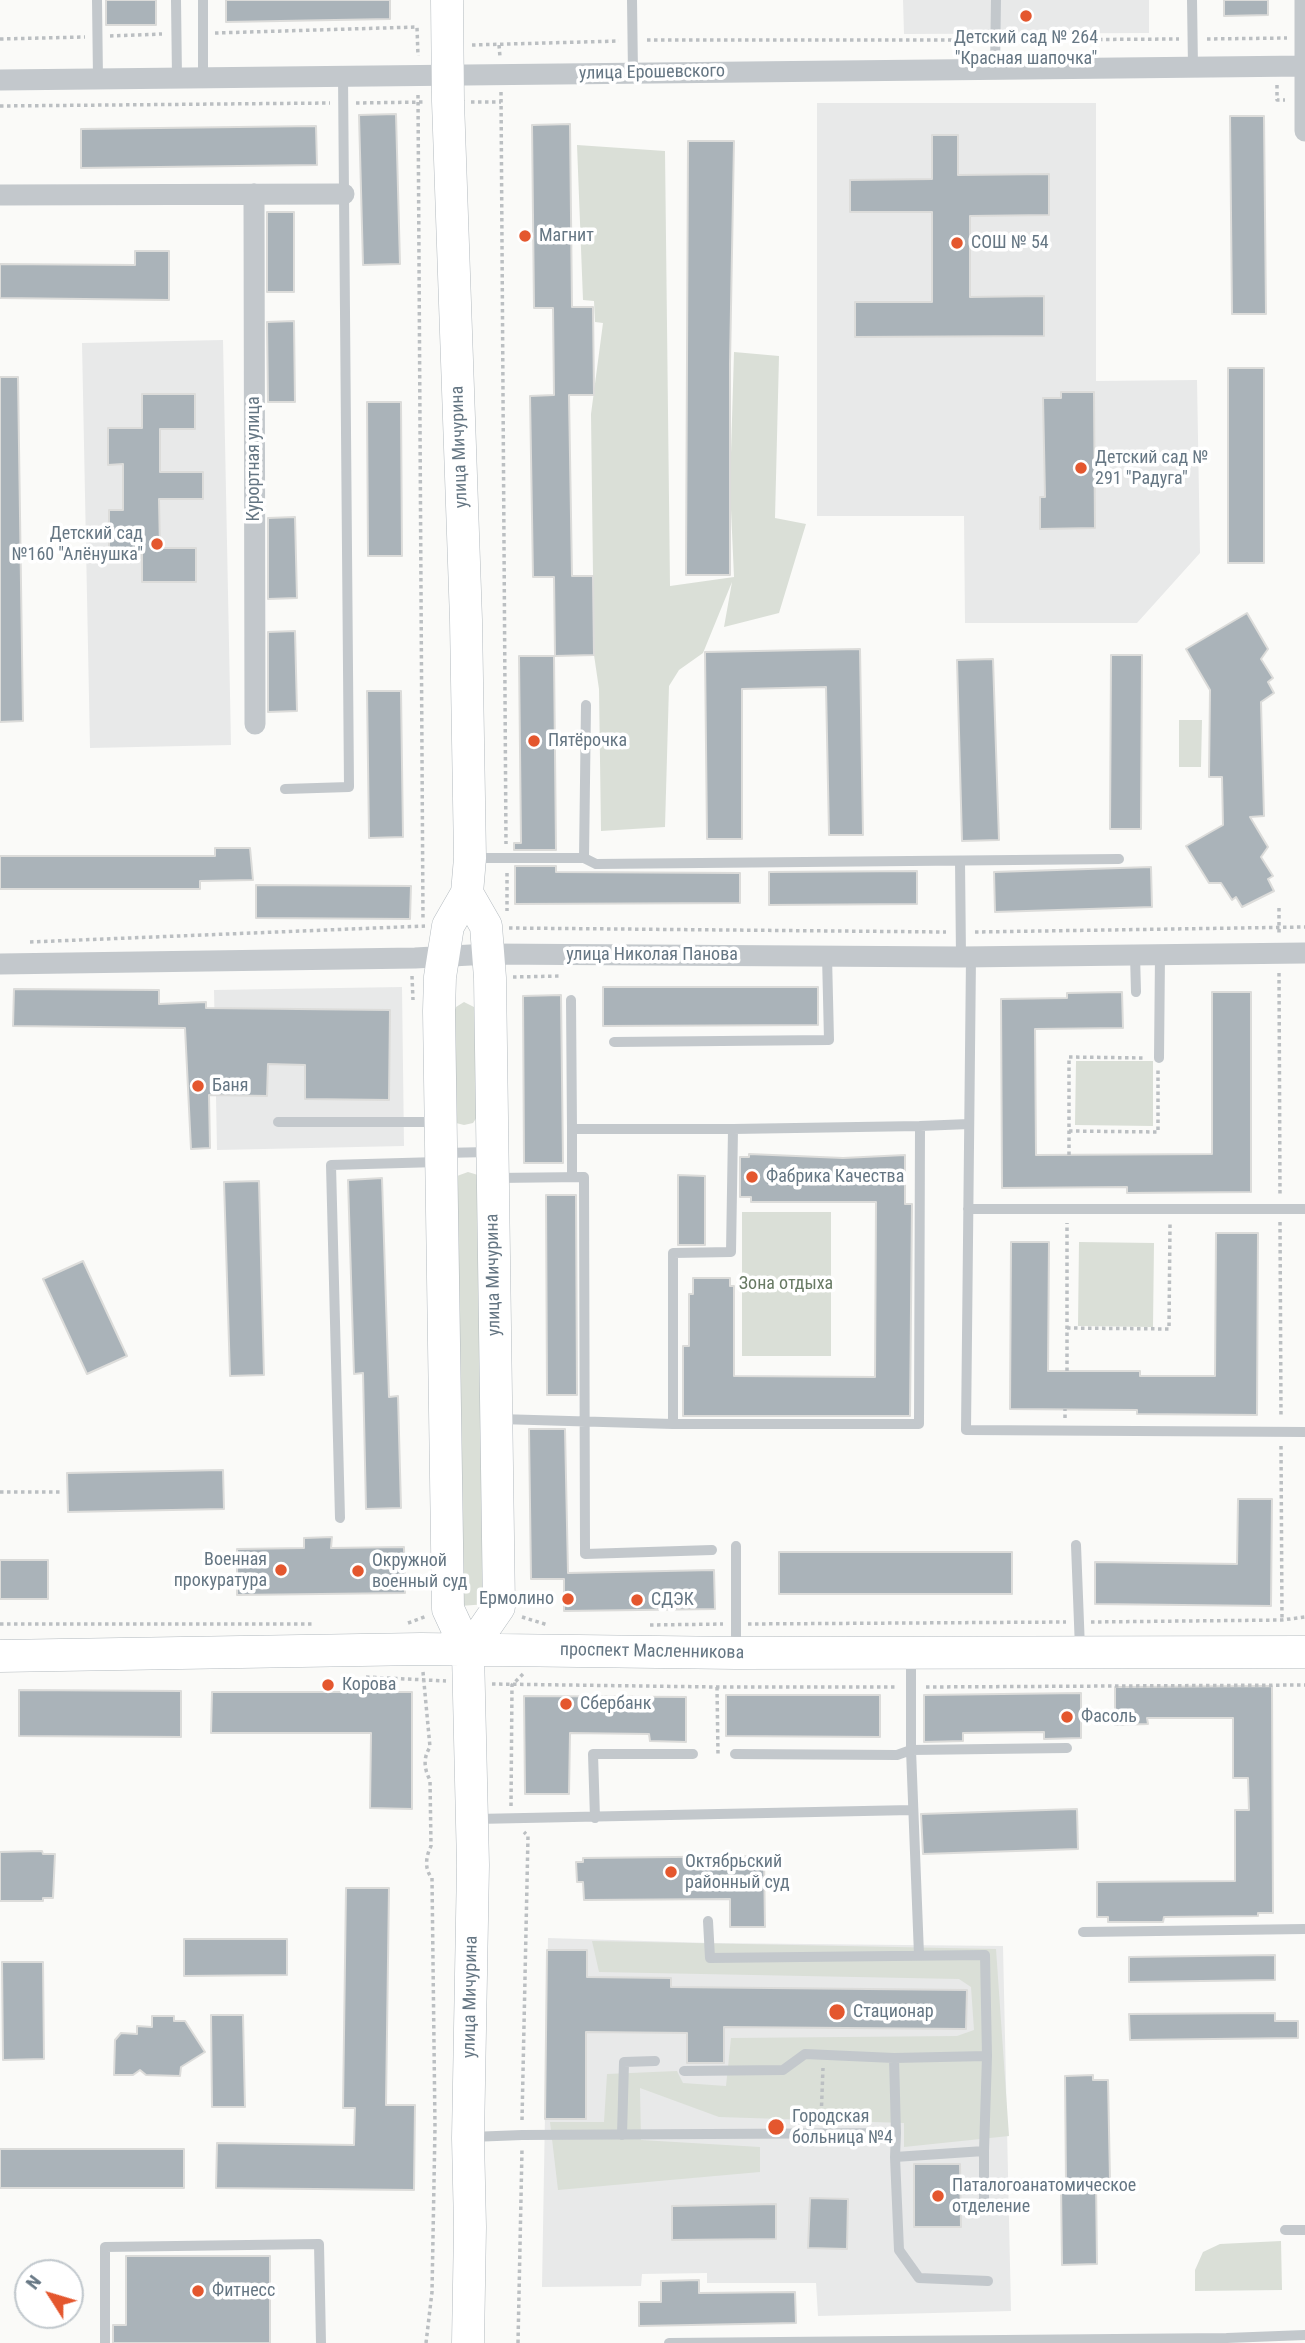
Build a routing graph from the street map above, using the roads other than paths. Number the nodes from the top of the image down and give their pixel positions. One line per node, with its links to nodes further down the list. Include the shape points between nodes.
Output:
1 (97, 0): 17 (lane)
2 (176, 0): 15 (lane)
3 (203, 0): 16 (lane)
4 (447, 0): 9 (main road, улица Мичурина)
5 (632, 0): 13 (lane)
6 (996, 0): 12 (lane)
7 (1192, 0): 11 (lane)
8 (1305, 0): 10 (street)
9 (438, 56): 13 (street, улица Ерошевского); 14 (street, улица Ерошевского); 26 (main road, улица Мичурина, via 466,620)
10 (1305, 66): 11 (street, улица Ерошевского); 19 (street)
11 (1193, 67): 12 (street, улица Ерошевского)
12 (995, 69): 13 (street, улица Ерошевского)
13 (633, 73)
14 (343, 76): 16 (street, улица Ерошевского); 21 (lane)
15 (177, 78): 16 (street, улица Ерошевского); 17 (street, улица Ерошевского)
16 (203, 78)
17 (98, 79): 18 (street, улица Ерошевского)
18 (0, 80)
19 (1305, 131)
20 (254, 194): 21 (street); 22 (street); 24 (street, Курортная улица)
21 (344, 194): 25 (lane, via 349,787)
22 (0, 195)
23 (586, 705): 27 (lane)
24 (255, 724)
25 (285, 789)
26 (470, 858): 27 (lane); 30 (main road, улица Мичурина)
27 (584, 858): 29 (lane, via 596,864)
28 (1119, 859): 29 (lane)
29 (960, 861): 37 (lane)
30 (467, 893): 31 (main road, улица Мичурина); 32 (main road, улица Мичурина)
31 (487, 940): 32 (street, улица Николая Панова); 36 (street, улица Николая Панова); 49 (main road, улица Мичурина)
32 (446, 941): 38 (street, улица Николая Панова); 48 (main road, улица Мичурина, via 439,1011)
33 (1305, 953): 35 (street, улица Николая Панова)
34 (1136, 955): 35 (street, улица Николая Панова); 37 (street, улица Николая Панова); 39 (lane)
35 (1160, 955): 42 (lane)
36 (827, 956): 37 (street, улица Николая Панова); 41 (lane, via 829,1040)
37 (966, 957): 44 (lane)
38 (0, 964)
39 (1136, 992)
40 (572, 1000): 46 (lane)
41 (614, 1042)
42 (1158, 1058)
43 (278, 1122): 48 (lane)
44 (969, 1124): 45 (lane); 51 (lane)
45 (920, 1126): 47 (lane); 55 (lane, via 919,1424)
46 (572, 1129): 47 (lane); 50 (lane)
47 (733, 1129): 55 (lane, via 731,1252 673,1253)
48 (441, 1146): 49 (lane); 57 (lane, via 331,1165); 63 (main road, улица Мичурина, via 448,1609)
49 (492, 1165): 50 (lane); 53 (main road, улица Мичурина)
50 (572, 1177): 54 (lane, via 584,1177)
51 (968, 1209): 52 (lane); 56 (lane, via 966,1430)
52 (1305, 1209)
53 (496, 1419): 54 (lane); 63 (main road, улица Мичурина, via 499,1607)
54 (584, 1420): 55 (lane); 60 (lane, via 585,1554)
55 (673, 1424)
56 (1305, 1433)
57 (340, 1518)
58 (1076, 1545): 61 (lane)
59 (736, 1546): 62 (lane)
60 (712, 1550)
61 (1079, 1637): 64 (main road, проспект Масленникова); 65 (main road, проспект Масленникова)
62 (736, 1639): 63 (main road, проспект Масленникова); 64 (main road, проспект Масленникова)
63 (468, 1651): 66 (main road, проспект Масленникова); 73 (main road, улица Мичурина)
64 (911, 1651): 68 (lane)
65 (1293, 1652)
66 (0, 1656)
67 (1067, 1748): 68 (lane)
68 (911, 1750): 70 (lane, via 897,1755); 71 (lane)
69 (693, 1754): 72 (lane, via 593,1754)
70 (735, 1754)
71 (912, 1810): 72 (lane); 77 (lane)
72 (595, 1818): 73 (lane)
73 (473, 1819): 84 (main road, улица Мичурина)
74 (708, 1921): 77 (lane, via 710,1958)
75 (1305, 1929): 76 (lane)
76 (1083, 1932)
77 (919, 1955): 78 (lane, via 985,1955)
78 (987, 2056): 79 (lane); 85 (lane)
79 (894, 2059): 81 (lane, via 805,2054 783,2070); 82 (lane)
80 (655, 2061): 83 (lane, via 624,2062)
81 (684, 2071)
82 (896, 2133): 83 (lane); 86 (lane)
83 (622, 2135): 84 (lane)
84 (468, 2138): 98 (main road, улица Мичурина)
85 (984, 2151): 86 (lane); 87 (lane)
86 (895, 2157): 90 (lane, via 899,2250 919,2278)
87 (984, 2204)
88 (1285, 2230): 89 (lane)
89 (1305, 2230)
90 (988, 2281)
91 (1305, 2335): 92 (lane)
92 (1227, 2341): 95 (lane)
93 (833, 2342): 94 (lane); 99 (lane)
94 (910, 2342): 95 (lane)
95 (1004, 2342)
96 (105, 2343): 97 (lane, via 105,2247 319,2244)
97 (321, 2343)
98 (468, 2343)
99 (669, 2343)

